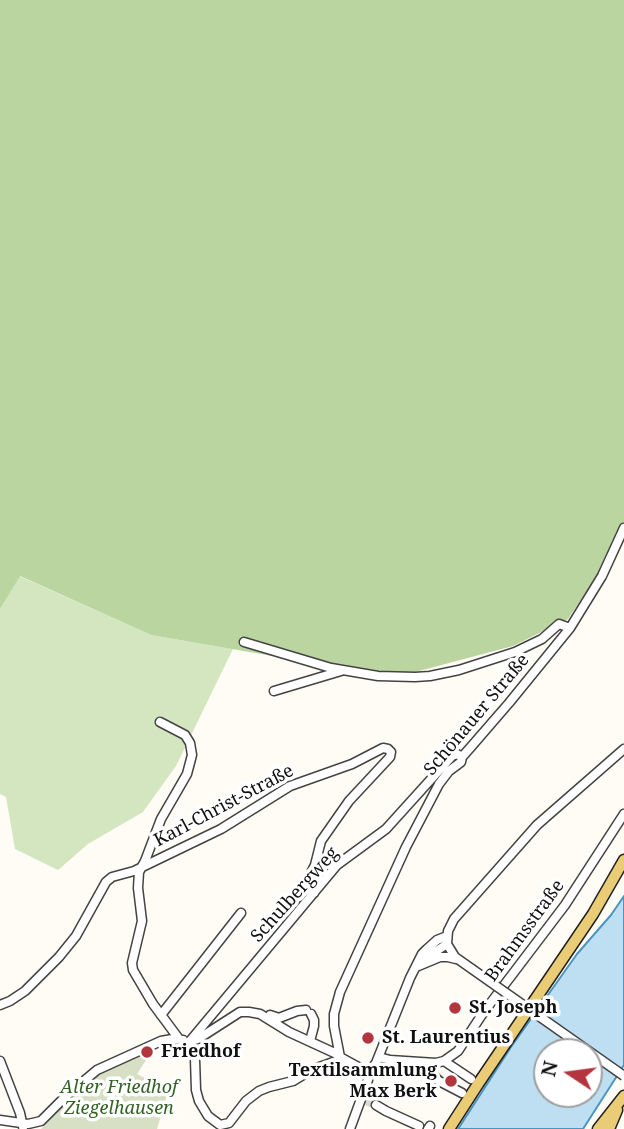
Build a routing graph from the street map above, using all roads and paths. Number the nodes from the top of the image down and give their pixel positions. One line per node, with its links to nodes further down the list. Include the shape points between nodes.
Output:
1 (624, 528): 2 (street, Schönauer Straße)
2 (570, 628): 4 (street, via 559,624 523,649 437,675 378,676); 8 (street, Schönauer Straße)
3 (244, 642): 4 (street)
4 (344, 670): 5 (street)
5 (274, 691)
6 (160, 722): 11 (street, via 186,736 191,760)
7 (624, 749): 14 (street, via 537,825 458,914)
8 (462, 757): 12 (street, Schulbergweg, via 455,754 449,758 386,829 344,859); 23 (street, Schönauer Straße, via 423,812 340,992 334,1020)
9 (624, 814): 26 (street, Brahmsstraße, via 464,1044)
10 (624, 860): 39 (main road)
11 (141, 867): 12 (street, Karl-Christ-Straße, via 225,827 286,788 387,748 390,757 349,801 321,841 308,879); 17 (street, Karl-Christ-Straße, via 109,880 65,950 25,991); 19 (street, via 142,921 133,968)
12 (314, 893): 21 (street, Schulbergweg)
13 (241, 913): 19 (street)
14 (447, 940): 15 (street); 16 (street)
15 (459, 960): 16 (street, via 440,957); 29 (street, bridge)
16 (415, 968): 24 (street)
17 (0, 1005)
18 (260, 1014): 21 (street, via 240,1012); 22 (street); 22 (street, via 279,1018 308,1012 314,1020)
19 (161, 1015): 20 (street)
20 (179, 1039): 21 (street); 35 (street, via 157,1042 102,1067 41,1121)
21 (190, 1041): 37 (street, via 198,1099)
22 (310, 1041): 23 (street)
23 (340, 1057): 28 (street); 37 (street, via 293,1082 259,1091 230,1122)
24 (379, 1057): 27 (street); 28 (street)
25 (0, 1061): 35 (street)
26 (444, 1061): 27 (street); 30 (street)
27 (429, 1064): 31 (street, via 439,1081)
28 (370, 1070): 38 (street)
29 (624, 1076)
30 (471, 1079)
31 (462, 1093)
32 (624, 1096): 40 (main road); 41 (main road)
33 (376, 1105): 36 (street)
34 (0, 1120): 35 (street)
35 (23, 1126)
36 (419, 1126)
37 (217, 1127)
38 (350, 1129)
39 (449, 1129)
40 (598, 1129)
41 (609, 1129)

